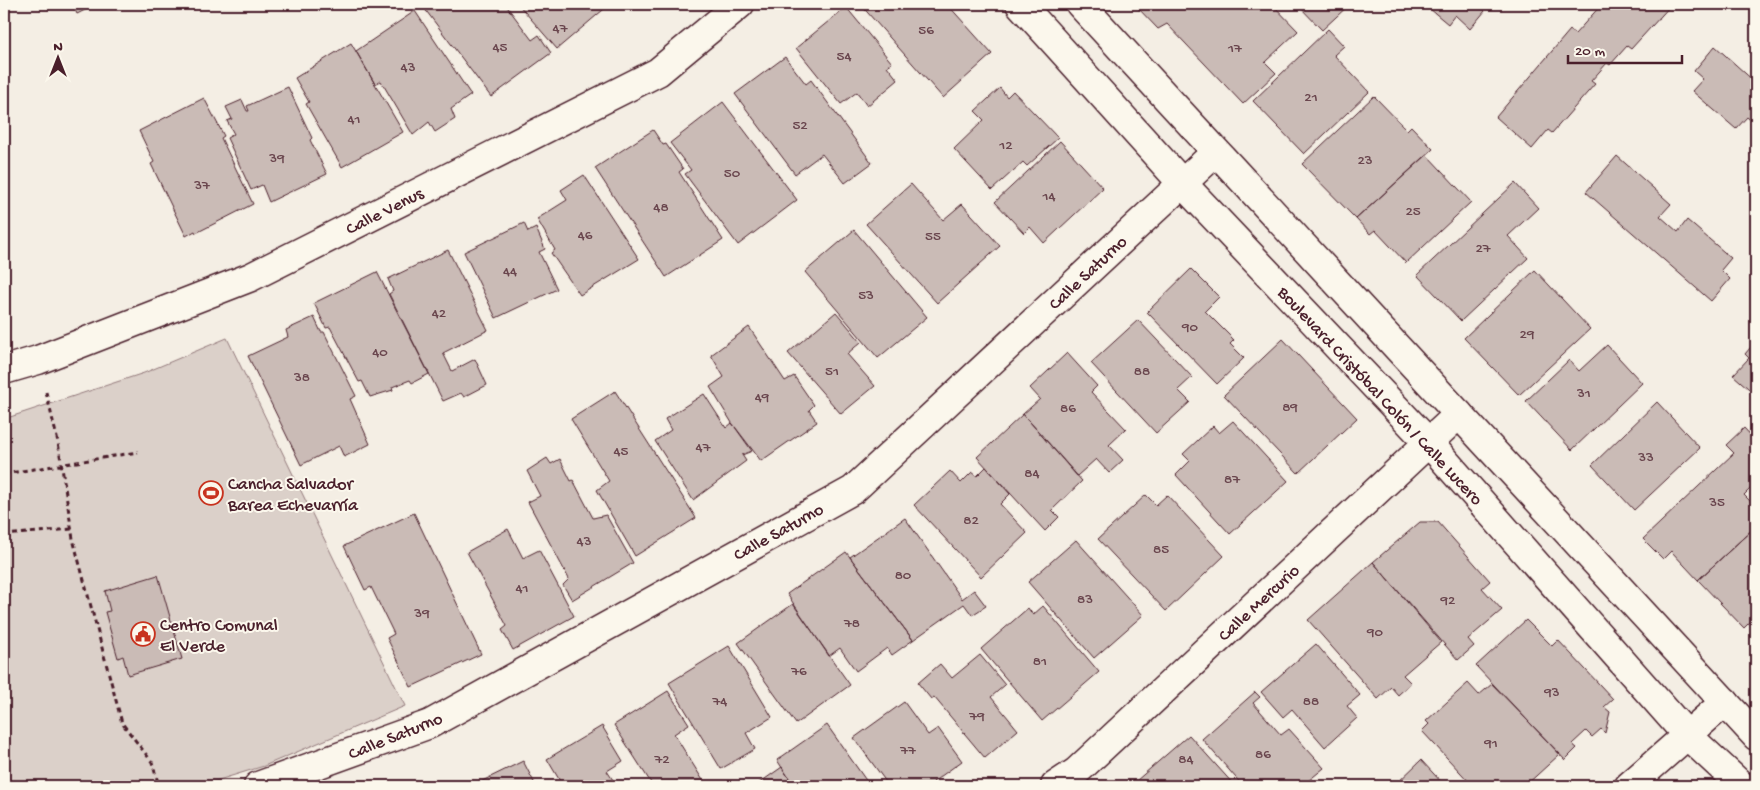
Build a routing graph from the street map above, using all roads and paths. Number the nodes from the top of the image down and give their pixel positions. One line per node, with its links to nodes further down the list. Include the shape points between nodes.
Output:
1 (740, 4): 6 (street, Calle Venus, via 658,72 251,277)
2 (1020, 4): 5 (street, Boulevard Cristóbal Colón / Calle Lucero)
3 (1080, 4): 4 (street)
4 (1216, 152): 5 (street, Calle Saturno); 8 (street)
5 (1182, 183): 9 (street, Boulevard Cristóbal Colón / Calle Lucero); 19 (street, Calle Saturno, via 853,490 430,724)
6 (38, 360): 7 (street, Calle Venus); 11 (path)
7 (4, 370)
8 (1459, 414): 9 (street, Calle Mercurio); 15 (street)
9 (1429, 443): 16 (street, Boulevard Cristóbal Colón / Calle Lucero); 20 (street, Calle Mercurio, via 1083,765)
10 (138, 452): 11 (path)
11 (61, 464): 12 (path); 13 (path)
12 (4, 474)
13 (72, 529): 14 (path); 18 (path, via 122,723 152,762)
14 (4, 535)
15 (1726, 702): 16 (street); 17 (street)
16 (1688, 734): 21 (street); 22 (street, Boulevard Cristóbal Colón / Calle Lucero)
17 (1756, 736)
18 (159, 786)
19 (258, 786)
20 (1055, 786)
21 (1629, 786)
22 (1742, 786)

